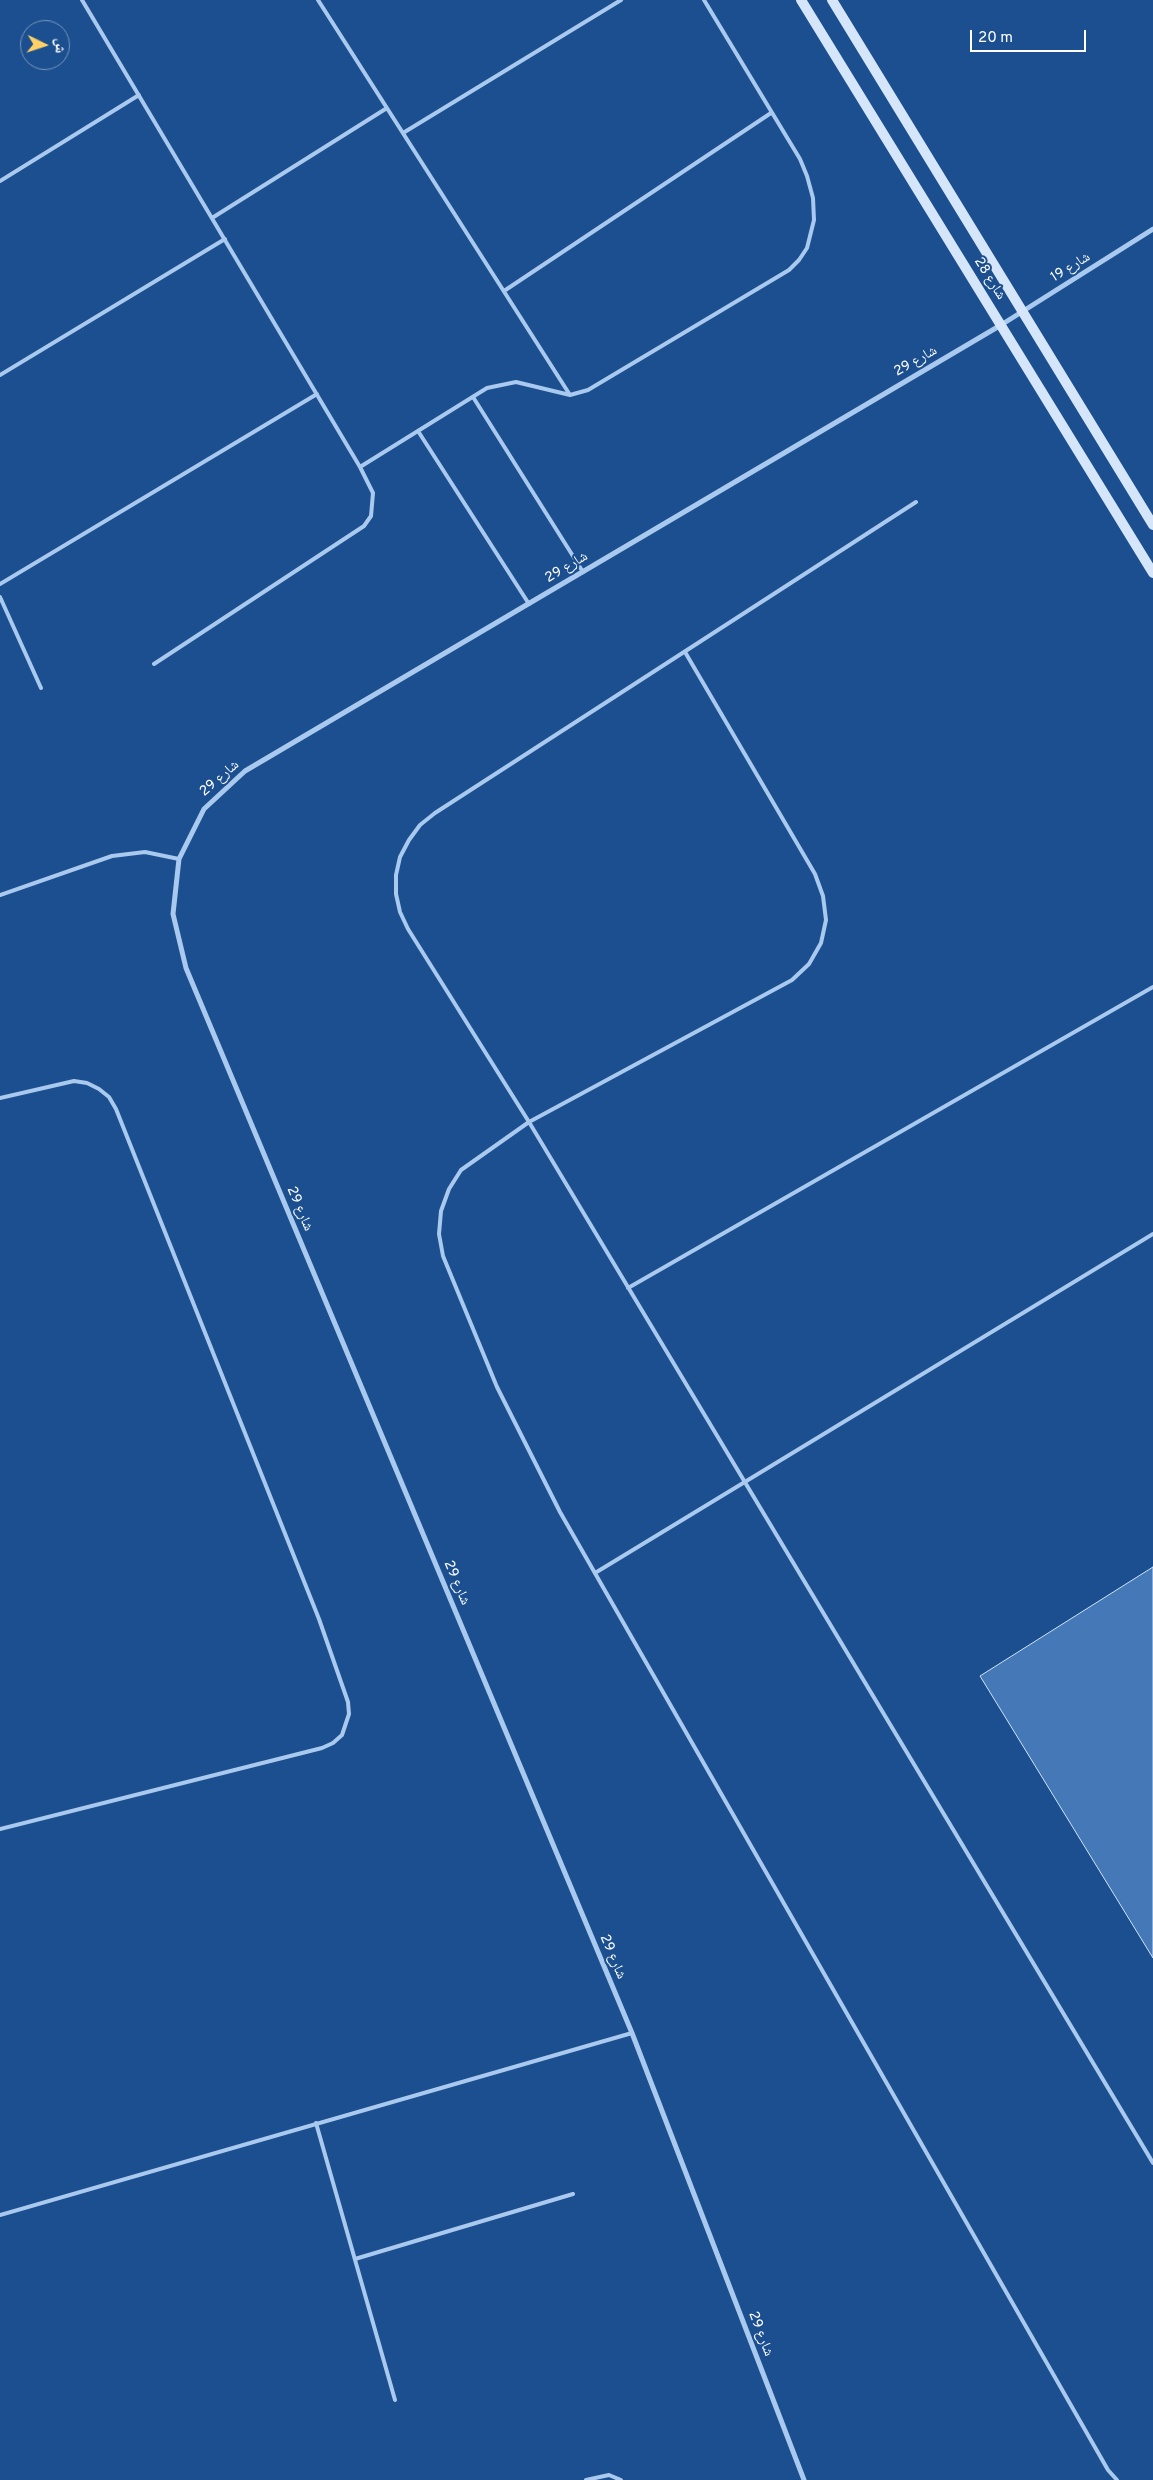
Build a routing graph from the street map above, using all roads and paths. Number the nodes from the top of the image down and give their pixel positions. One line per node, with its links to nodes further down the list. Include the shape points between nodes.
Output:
1 (82, 0): 7 (lane)
2 (318, 0): 8 (lane)
3 (620, 0): 10 (lane)
4 (704, 0): 9 (lane)
5 (801, 0): 17 (street, شارع 28)
6 (832, 0): 16 (street, شارع 28)
7 (139, 95): 11 (lane); 12 (lane)
8 (387, 108): 10 (lane); 12 (lane)
9 (771, 112): 15 (lane); 20 (lane, via 800,159 813,198 811,234 799,260 789,270 596,385)
10 (403, 133): 15 (lane)
11 (0, 181)
12 (212, 218): 14 (lane)
13 (1153, 229): 16 (street, شارع 19)
14 (225, 239): 18 (lane); 19 (lane)
15 (504, 291): 20 (lane)
16 (1023, 312): 17 (street, شارع 19); 25 (street, شارع 28)
17 (1001, 326): 26 (street, شارع 29); 27 (street, شارع 28)
18 (0, 375)
19 (317, 394): 23 (lane); 28 (lane)
20 (570, 394): 21 (lane, via 516,382 487,388)
21 (472, 397): 22 (lane); 26 (lane)
22 (418, 431): 23 (lane); 30 (lane)
23 (360, 467): 32 (lane, via 373,492 371,516 364,526)
24 (916, 502): 31 (lane)
25 (1153, 525)
26 (583, 572): 30 (street, شارع 29)
27 (1153, 573)
28 (0, 584)
29 (0, 597): 33 (lane)
30 (529, 604): 34 (street, شارع 29, via 245,771 204,808)
31 (684, 652): 38 (lane, via 435,813 420,825 400,857 396,894 408,930); 38 (lane, via 815,874 823,896 826,920 821,943 809,964 792,980)
32 (154, 664)
33 (41, 688)
34 (179, 859): 35 (lane, via 145,852 112,856); 44 (street, شارع 29, via 173,914 186,968)
35 (0, 895)
36 (1153, 987): 40 (lane)
37 (0, 1098): 43 (lane, via 74,1081 99,1089 116,1109 318,1619 348,1702 349,1714 342,1735 322,1748)
38 (529, 1122): 40 (lane); 42 (lane, via 461,1170 441,1211 439,1234 443,1256 497,1387 556,1505)
39 (1153, 1234): 41 (lane)
40 (628, 1288): 41 (lane)
41 (746, 1482): 42 (lane); 46 (lane)
42 (596, 1573): 54 (lane, via 1108,2470)
43 (0, 1829)
44 (632, 2033): 45 (lane); 53 (street, شارع 29)
45 (316, 2123): 48 (lane); 49 (lane)
46 (1153, 2163)
47 (573, 2194): 49 (lane)
48 (0, 2215)
49 (355, 2259): 50 (lane)
50 (395, 2400)
51 (586, 2480): 52 (lane, via 609,2476)
52 (621, 2480)
53 (804, 2480)
54 (1117, 2480)

